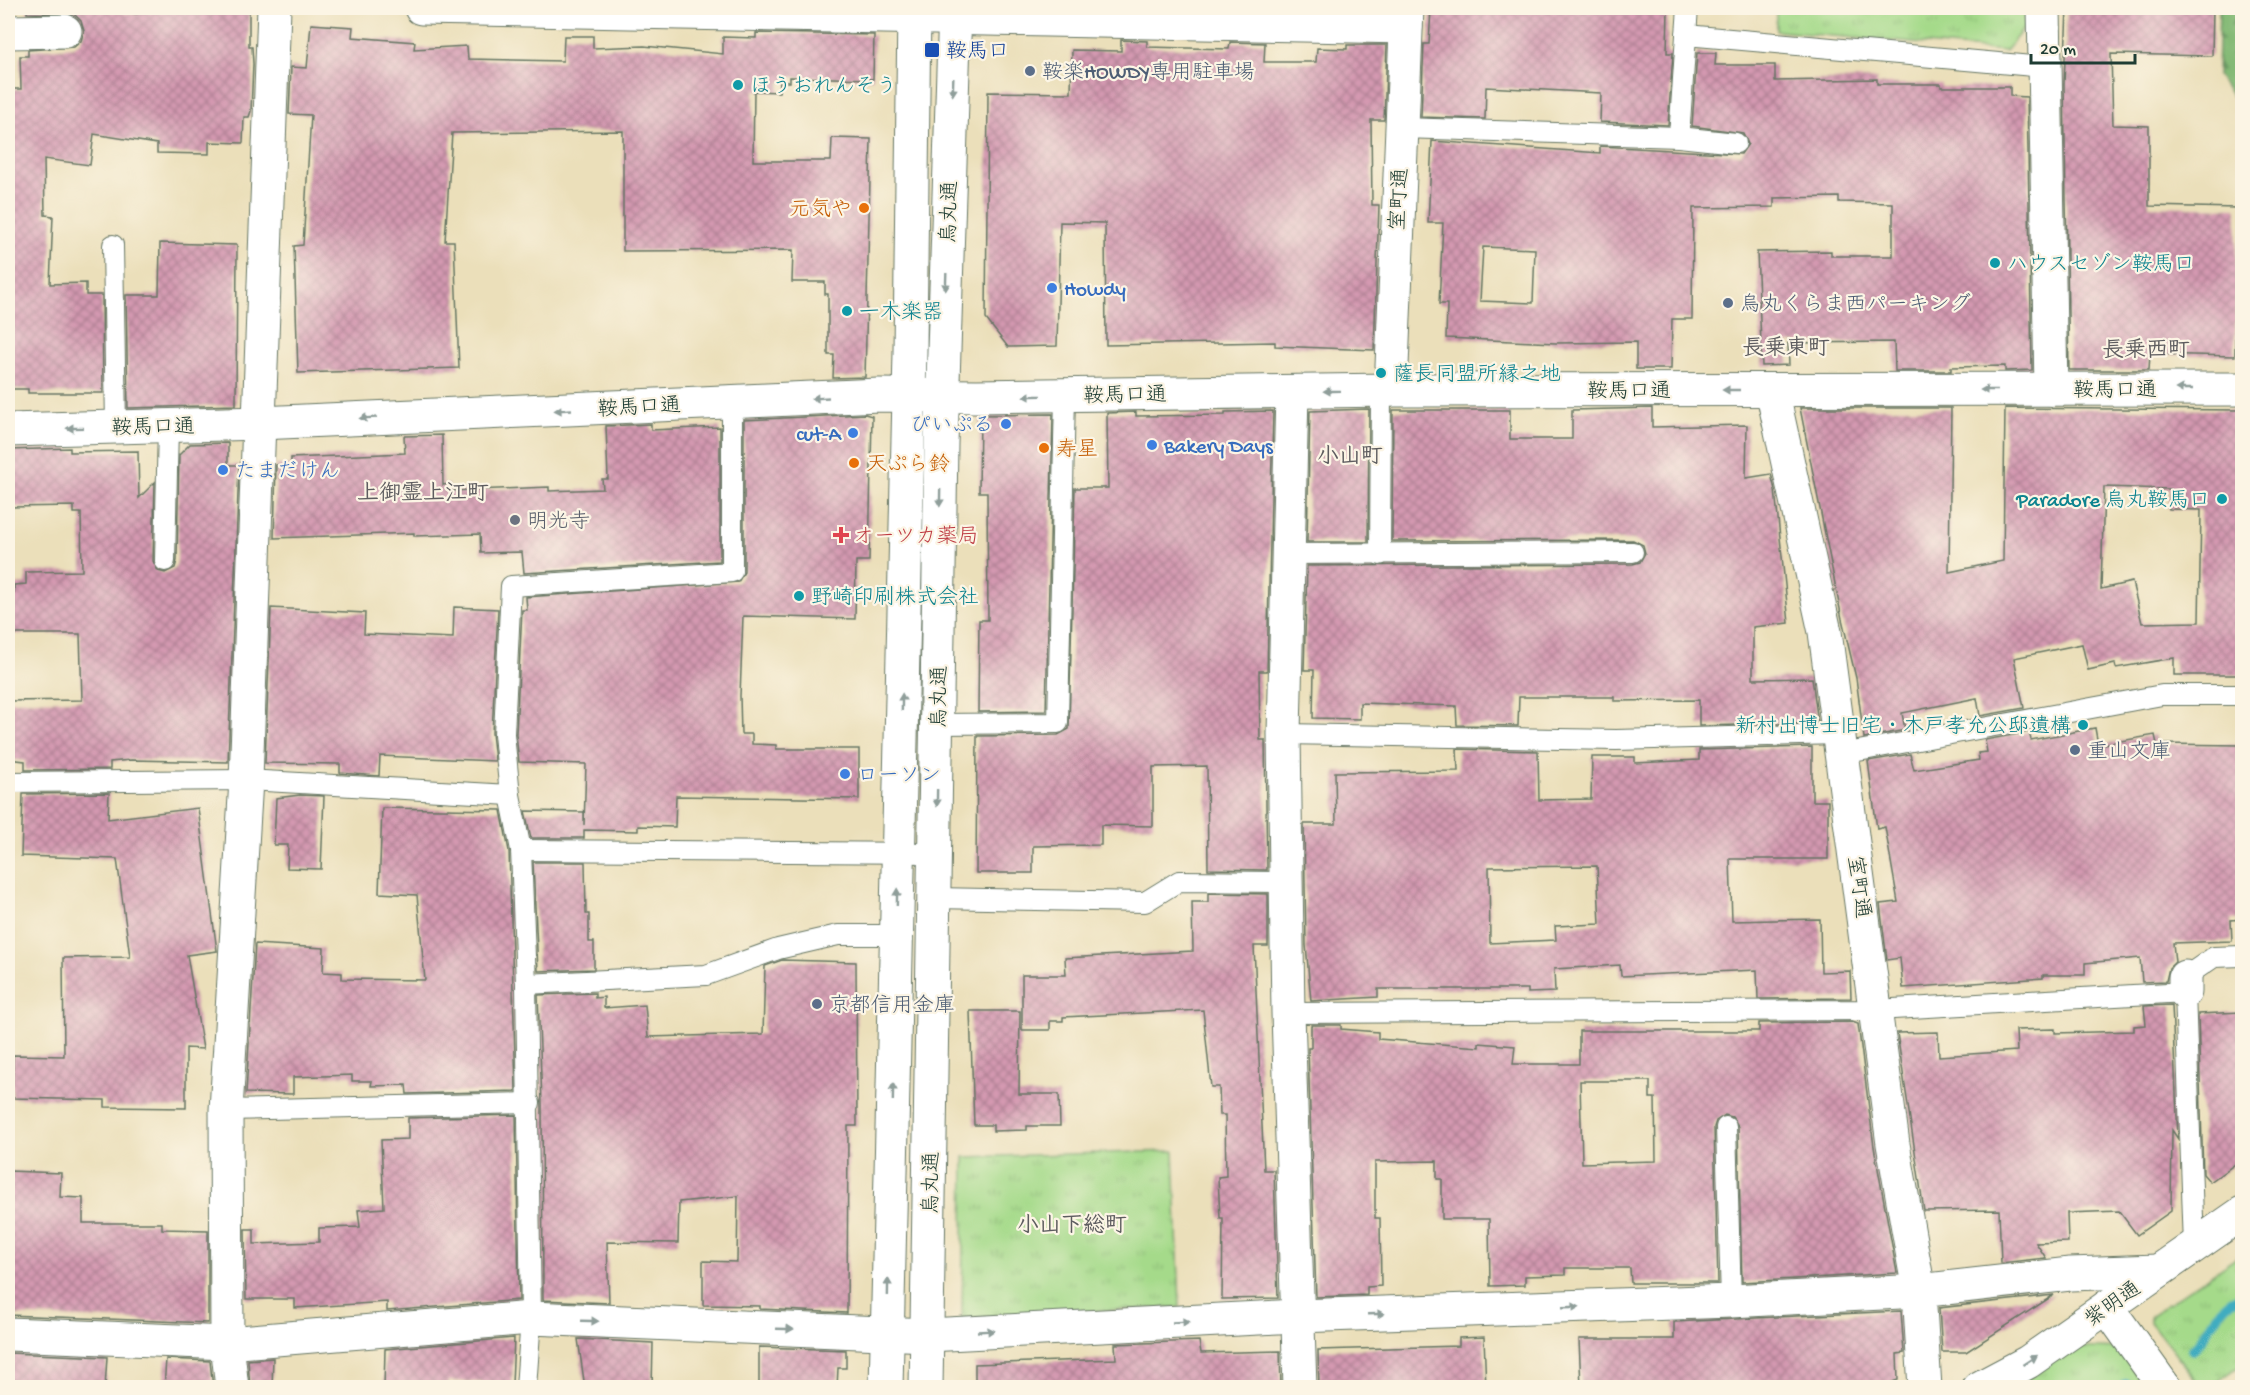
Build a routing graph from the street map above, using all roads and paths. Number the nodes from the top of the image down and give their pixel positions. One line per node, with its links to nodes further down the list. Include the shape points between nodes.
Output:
1 (274, 8): 25 (main road)
2 (421, 8): 5 (main road)
3 (1688, 8): 10 (lane)
4 (2044, 8): 11 (main road)
5 (914, 13): 6 (main road); 21 (main road, 烏丸通)
6 (955, 13): 7 (main road); 23 (main road, 烏丸通, one-way to 23)
7 (1407, 17): 12 (main road, 室町通)
8 (65, 31): 9 (main road)
9 (8, 32)
10 (1686, 35): 11 (lane); 13 (lane)
11 (2043, 67): 19 (main road)
12 (1403, 129): 13 (lane); 17 (main road, 室町通)
13 (1679, 137): 14 (lane)
14 (1736, 143)
15 (113, 245): 27 (lane)
16 (2242, 389): 19 (main road, 鞍馬口通, one-way to 19)
17 (1386, 390): 18 (main road, 鞍馬口通, one-way to 17); 20 (main road, 鞍馬口通, one-way to 20); 31 (lane)
18 (1772, 390): 19 (main road, 鞍馬口通, one-way to 18); 36 (main road, 室町通, via 1825,632)
19 (2051, 390)
20 (1292, 392): 22 (main road, 鞍馬口通); 30 (main road)
21 (908, 395): 23 (main road, 鞍馬口通); 24 (main road, 鞍馬口通, one-way to 24); 42 (main road, 烏丸通, one-way to 21)
22 (1065, 395): 23 (main road, 鞍馬口通, one-way to 23); 34 (lane, via 1058,723)
23 (942, 396): 34 (main road, 烏丸通, one-way to 34)
24 (732, 402): 25 (main road, 鞍馬口通, one-way to 25); 39 (lane, via 732,572 511,586 504,734)
25 (260, 423): 26 (main road, 鞍馬口通); 37 (main road)
26 (168, 426): 27 (main road, 鞍馬口通); 32 (lane)
27 (116, 427): 28 (main road, 鞍馬口通, one-way to 28)
28 (8, 430)
29 (1634, 552): 31 (lane)
30 (1288, 554): 31 (lane); 35 (main road)
31 (1380, 555)
32 (165, 561)
33 (2242, 695): 36 (lane, via 2162,695)
34 (937, 724): 41 (main road, 烏丸通, one-way to 41)
35 (1284, 734): 36 (lane, via 1616,740 1839,734); 43 (main road)
36 (1842, 754): 49 (main road, 室町通)
37 (246, 780): 38 (lane); 39 (lane); 52 (main road)
38 (8, 782)
39 (510, 795): 40 (lane)
40 (521, 850): 42 (lane); 47 (lane)
41 (936, 853): 42 (lane); 44 (main road, 烏丸通)
42 (898, 854): 45 (main road, 烏丸通, one-way to 42)
43 (1286, 882): 44 (lane, via 1179,881 1145,902); 50 (main road)
44 (935, 898): 64 (main road, 烏丸通)
45 (896, 935): 47 (lane, via 838,935 778,950 706,975); 62 (main road, 烏丸通, one-way to 45)
46 (2242, 956): 48 (lane, via 2214,957)
47 (526, 984): 51 (lane)
48 (2185, 984): 49 (lane); 55 (lane)
49 (1876, 1010): 50 (lane); 57 (main road, 室町通)
50 (1288, 1013): 60 (main road)
51 (530, 1103): 52 (lane); 61 (lane)
52 (226, 1110): 65 (main road)
53 (1726, 1127): 58 (lane)
54 (2242, 1213): 55 (main road, 紫明通)
55 (2194, 1246): 56 (main road, 紫明通)
56 (2158, 1271): 57 (main road, via 2059,1275); 59 (main road, 紫明通)
57 (1918, 1291): 58 (main road); 71 (main road, 室町通)
58 (1731, 1301): 60 (main road, one-way to 58)
59 (2107, 1307): 72 (main road, 紫明通, one-way to 59, via 2028,1362); 73 (main road)
60 (1298, 1316): 64 (main road, one-way to 60); 70 (main road)
61 (531, 1318): 62 (main road, one-way to 62); 65 (main road); 67 (lane)
62 (887, 1333): 64 (main road); 68 (main road, 烏丸通)
63 (8, 1334): 65 (main road)
64 (928, 1335): 69 (main road, 烏丸通)
65 (227, 1343): 66 (main road)
66 (232, 1388)
67 (526, 1388)
68 (886, 1388)
69 (926, 1388)
70 (1300, 1388)
71 (1925, 1388)
72 (1979, 1388)
73 (2164, 1388)

